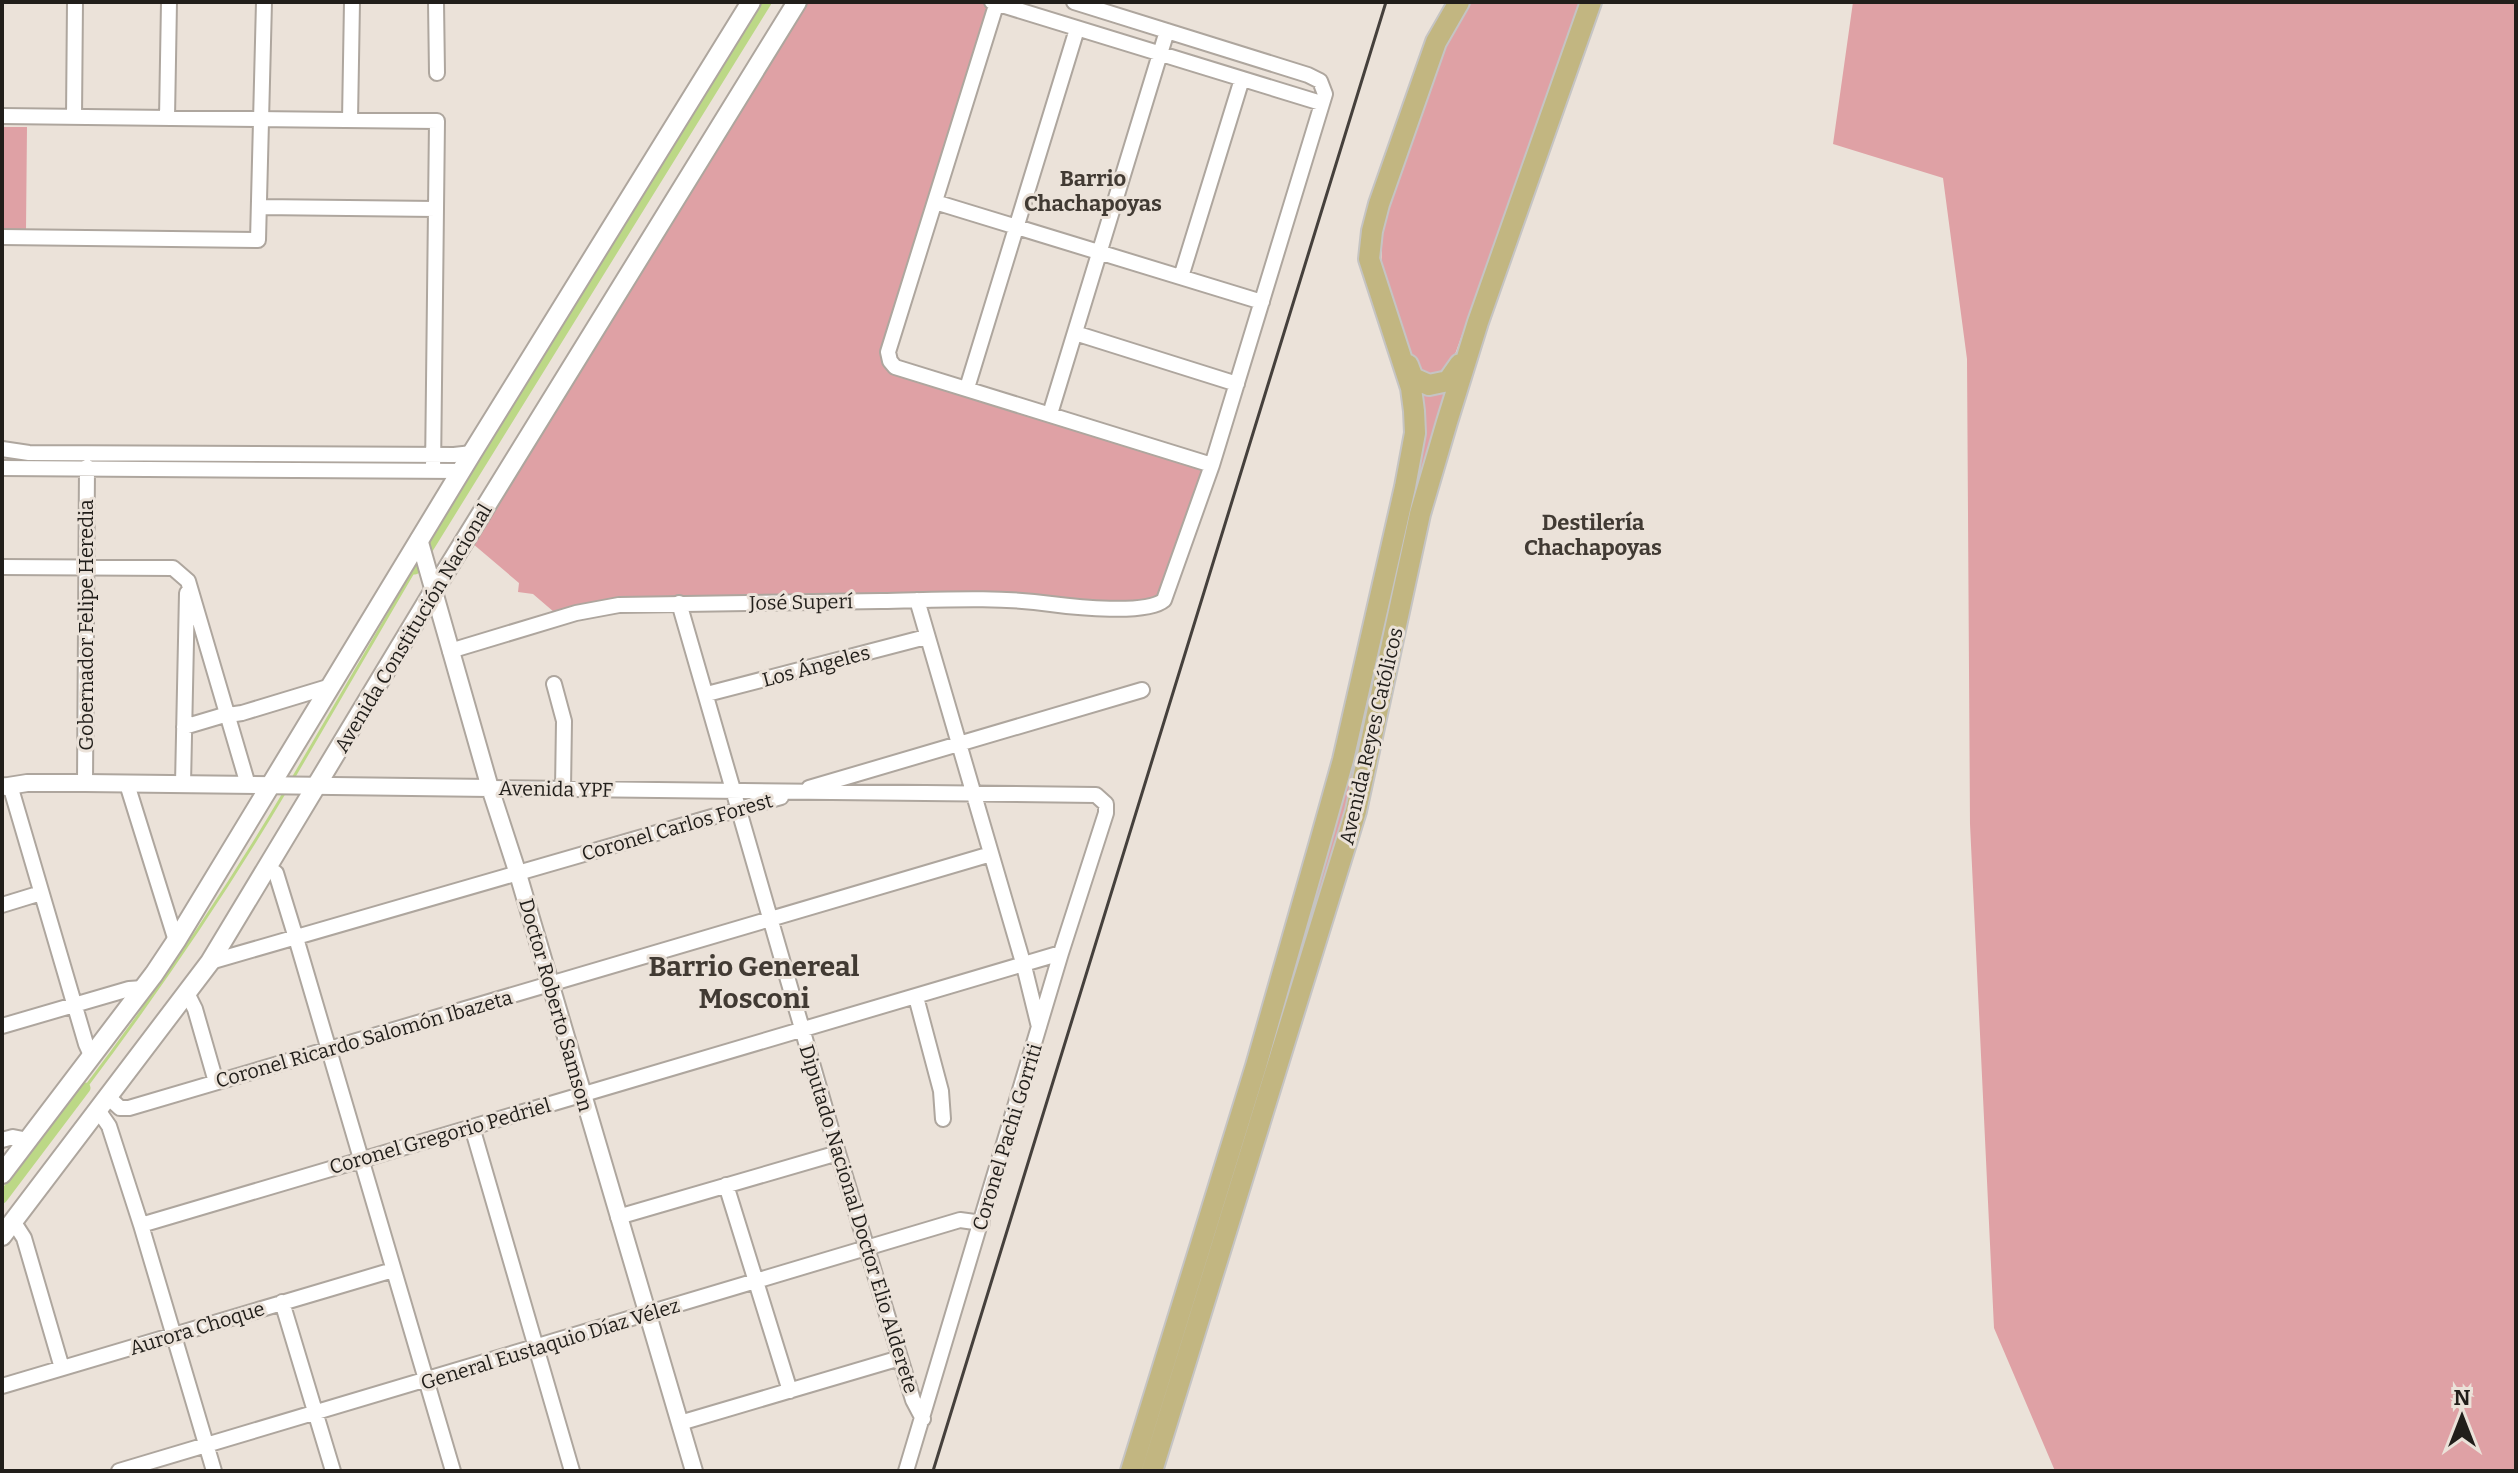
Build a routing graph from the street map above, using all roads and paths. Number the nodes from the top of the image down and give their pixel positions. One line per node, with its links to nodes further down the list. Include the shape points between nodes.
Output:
1 (75, 2): 19 (street)
2 (169, 2): 20 (street)
3 (264, 2): 21 (street)
4 (352, 2): 22 (street)
5 (436, 2): 15 (street)
6 (751, 2): 38 (main road, Avenida Constitución Nacional)
7 (797, 2): 49 (main road, Avenida Constitución Nacional)
8 (995, 2): 12 (street); 23 (street)
9 (1074, 2): 13 (street)
10 (1459, 2): 31 (main road, Avenida Reyes Católicos, via 1436,42 1372,231 1369,259)
11 (1590, 2): 32 (main road, Avenida Reyes Católicos)
12 (1077, 29): 14 (street); 26 (street)
13 (1167, 31): 14 (street); 17 (street, via 1308,75 1323,86)
14 (1160, 53): 16 (street); 28 (street)
15 (437, 73)
16 (1242, 79): 17 (street); 29 (street)
17 (1321, 103): 30 (street)
18 (2, 116): 19 (street)
19 (74, 117): 20 (street)
20 (167, 118): 21 (street)
21 (262, 119): 22 (street); 24 (street)
22 (350, 120): 25 (street, via 437,121)
23 (935, 202): 26 (street); 35 (street, via 888,357 895,367)
24 (260, 207): 25 (street); 27 (street, via 258,240)
25 (436, 209): 40 (street)
26 (1016, 227): 28 (street); 35 (street)
27 (2, 237)
28 (1099, 252): 29 (street); 33 (street)
29 (1181, 277): 30 (street)
30 (1262, 302): 34 (street)
31 (1384, 306): 32 (main road, via 1413,378 1429,385 1448,381 1457,371); 134 (main road, Avenida Reyes Católicos, via 1414,411 1415,433 1400,510 1343,760 1256,1066)
32 (1478, 322): 135 (main road, Avenida Reyes Católicos, via 1420,514 1356,811)
33 (1075, 333): 34 (street); 36 (street)
34 (1237, 384): 41 (street)
35 (967, 388): 36 (street)
36 (1050, 414): 41 (street)
37 (2, 449): 39 (street)
38 (472, 453): 40 (street); 44 (main road, Avenida Constitución Nacional)
39 (252, 462): 40 (street); 42 (street)
40 (433, 463): 44 (street)
41 (1212, 465): 50 (street, José Superí, via 1158,605)
42 (87, 467): 43 (street); 47 (street, Gobernador Felipe Heredia)
43 (2, 468)
44 (461, 471): 45 (main road, Avenida Constitución Nacional)
45 (419, 539): 49 (street, Doctor Roberto Samson); 55 (main road, Avenida Constitución Nacional)
46 (2, 567): 47 (street)
47 (85, 568): 48 (street, via 173,568); 61 (street, Gobernador Felipe Heredia)
48 (188, 581): 58 (street); 59 (street)
49 (433, 592): 53 (street, Doctor Roberto Samson); 67 (main road, Avenida Constitución Nacional)
50 (917, 600): 51 (street, José Superí); 52 (street)
51 (679, 603): 53 (street, José Superí, via 601,608); 57 (street, Diputado Nacional Doctor Elio Alderete)
52 (926, 637): 57 (street, Los Ángeles); 60 (street)
53 (450, 651): 68 (street, Doctor Roberto Samson)
54 (554, 684): 69 (street, via 564,721)
55 (331, 686): 58 (street); 66 (main road, Avenida Constitución Nacional)
56 (1142, 690): 60 (street, Coronel Carlos Forest)
57 (707, 694): 70 (street, Diputado Nacional Doctor Elio Alderete)
58 (230, 716): 59 (street); 64 (street)
59 (184, 727): 63 (street)
60 (959, 745): 71 (street, Coronel Carlos Forest); 72 (street)
61 (85, 783): 62 (street, Avenida YPF); 65 (street, Avenida YPF)
62 (127, 784): 63 (street, Avenida YPF); 82 (street)
63 (183, 784): 64 (street, Avenida YPF)
64 (248, 785): 66 (street, Avenida YPF)
65 (4, 786): 78 (street, via 12,792)
66 (276, 786): 67 (street, Avenida YPF); 82 (main road, Avenida Constitución Nacional)
67 (308, 786): 68 (street, Avenida YPF); 76 (main road, Avenida Constitución Nacional)
68 (490, 788): 69 (street, Avenida YPF); 77 (street, Doctor Roberto Samson)
69 (563, 789): 70 (street, Avenida YPF)
70 (734, 792): 71 (street, Avenida YPF); 74 (street, Diputado Nacional Doctor Elio Alderete)
71 (796, 792): 72 (street, Avenida YPF); 74 (street, Coronel Carlos Forest)
72 (973, 795): 73 (street, Avenida YPF, via 1096,795); 75 (street)
73 (1106, 804): 83 (street, Coronel Pachi Gorriti)
74 (740, 810): 77 (street, Coronel Carlos Forest); 80 (street, Diputado Nacional Doctor Elio Alderete)
75 (991, 854): 80 (street, Coronel Ricardo Salomón Ibazeta); 85 (street)
76 (267, 867): 81 (street, via 276,873); 84 (main road, Avenida Constitución Nacional)
77 (518, 874): 81 (street, Coronel Carlos Forest); 86 (street, Doctor Roberto Samson)
78 (41, 893): 79 (street); 90 (street)
79 (2, 905)
80 (770, 920): 86 (street, Coronel Ricardo Salomón Ibazeta); 93 (street, Diputado Nacional Doctor Elio Alderete)
81 (296, 938): 84 (street, Coronel Carlos Forest); 94 (street)
82 (176, 941): 87 (main road, Avenida Constitución Nacional)
83 (1061, 953): 85 (street, Coronel Gregorio Pedriel); 92 (street, Coronel Pachi Gorriti)
84 (210, 962): 88 (main road, Avenida Constitución Nacional)
85 (1024, 966): 89 (street, Coronel Gregorio Pedriel); 92 (street)
86 (550, 986): 94 (street, Coronel Ricardo Salomón Ibazeta); 97 (street, Doctor Roberto Samson)
87 (143, 988): 90 (street); 95 (main road, Avenida Constitución Nacional)
88 (187, 993): 96 (street); 98 (main road, Avenida Constitución Nacional)
89 (916, 997): 93 (street, Coronel Gregorio Pedriel); 99 (street, via 941,1091)
90 (74, 1004): 91 (street); 95 (street)
91 (2, 1026)
92 (1040, 1028): 108 (street, Coronel Pachi Gorriti)
93 (802, 1029): 97 (street, Coronel Gregorio Pedriel); 103 (street, Diputado Nacional Doctor Elio Alderete)
94 (328, 1050): 96 (street, Coronel Ricardo Salomón Ibazeta); 104 (street)
95 (91, 1055): 102 (main road, Avenida Constitución Nacional)
96 (216, 1082): 98 (street, Coronel Ricardo Salomón Ibazeta, via 124,1109)
97 (581, 1095): 100 (street, Coronel Gregorio Pedriel); 107 (street, Doctor Roberto Samson)
98 (103, 1104): 109 (street); 110 (main road, Avenida Constitución Nacional)
99 (943, 1119)
100 (472, 1127): 104 (street, Coronel Gregorio Pedriel); 117 (street)
101 (2, 1140): 102 (street)
102 (28, 1140): 105 (main road, Avenida Constitución Nacional)
103 (838, 1153): 106 (street); 111 (street, Diputado Nacional Doctor Elio Alderete)
104 (361, 1160): 109 (street, Coronel Gregorio Pedriel); 112 (street)
105 (2, 1174)
106 (726, 1185): 107 (street); 113 (street)
107 (618, 1217): 115 (street, Doctor Roberto Samson)
108 (982, 1223): 111 (street, General Eustaquio Díaz Vélez, via 960,1220); 124 (street, Coronel Pachi Gorriti)
109 (141, 1225): 116 (street)
110 (8, 1228): 119 (street, via 24,1238)
111 (868, 1248): 113 (street, General Eustaquio Díaz Vélez); 118 (street, Diputado Nacional Doctor Elio Alderete)
112 (393, 1270): 114 (street, Aurora Choque); 120 (street)
113 (758, 1282): 115 (street, General Eustaquio Díaz Vélez); 122 (street)
114 (282, 1302): 116 (street, Aurora Choque); 123 (street)
115 (647, 1316): 117 (street, General Eustaquio Díaz Vélez); 125 (street, Doctor Roberto Samson)
116 (172, 1335): 119 (street, Aurora Choque); 126 (street)
117 (536, 1347): 120 (street, General Eustaquio Díaz Vélez); 131 (street)
118 (900, 1358): 122 (street); 124 (street, Diputado Nacional Doctor Elio Alderete)
119 (62, 1368): 121 (street, Aurora Choque)
120 (426, 1381): 123 (street, General Eustaquio Díaz Vélez); 130 (street)
121 (2, 1386)
122 (790, 1391): 125 (street)
123 (317, 1414): 126 (street, General Eustaquio Díaz Vélez); 129 (street)
124 (923, 1419): 133 (street, Coronel Pachi Gorriti)
125 (680, 1423): 132 (street, Doctor Roberto Samson)
126 (206, 1447): 127 (street, General Eustaquio Díaz Vélez); 128 (street)
127 (119, 1471)
128 (214, 1471)
129 (333, 1471)
130 (453, 1471)
131 (572, 1471)
132 (694, 1471)
133 (906, 1471)
134 (1131, 1471)
135 (1152, 1471)

